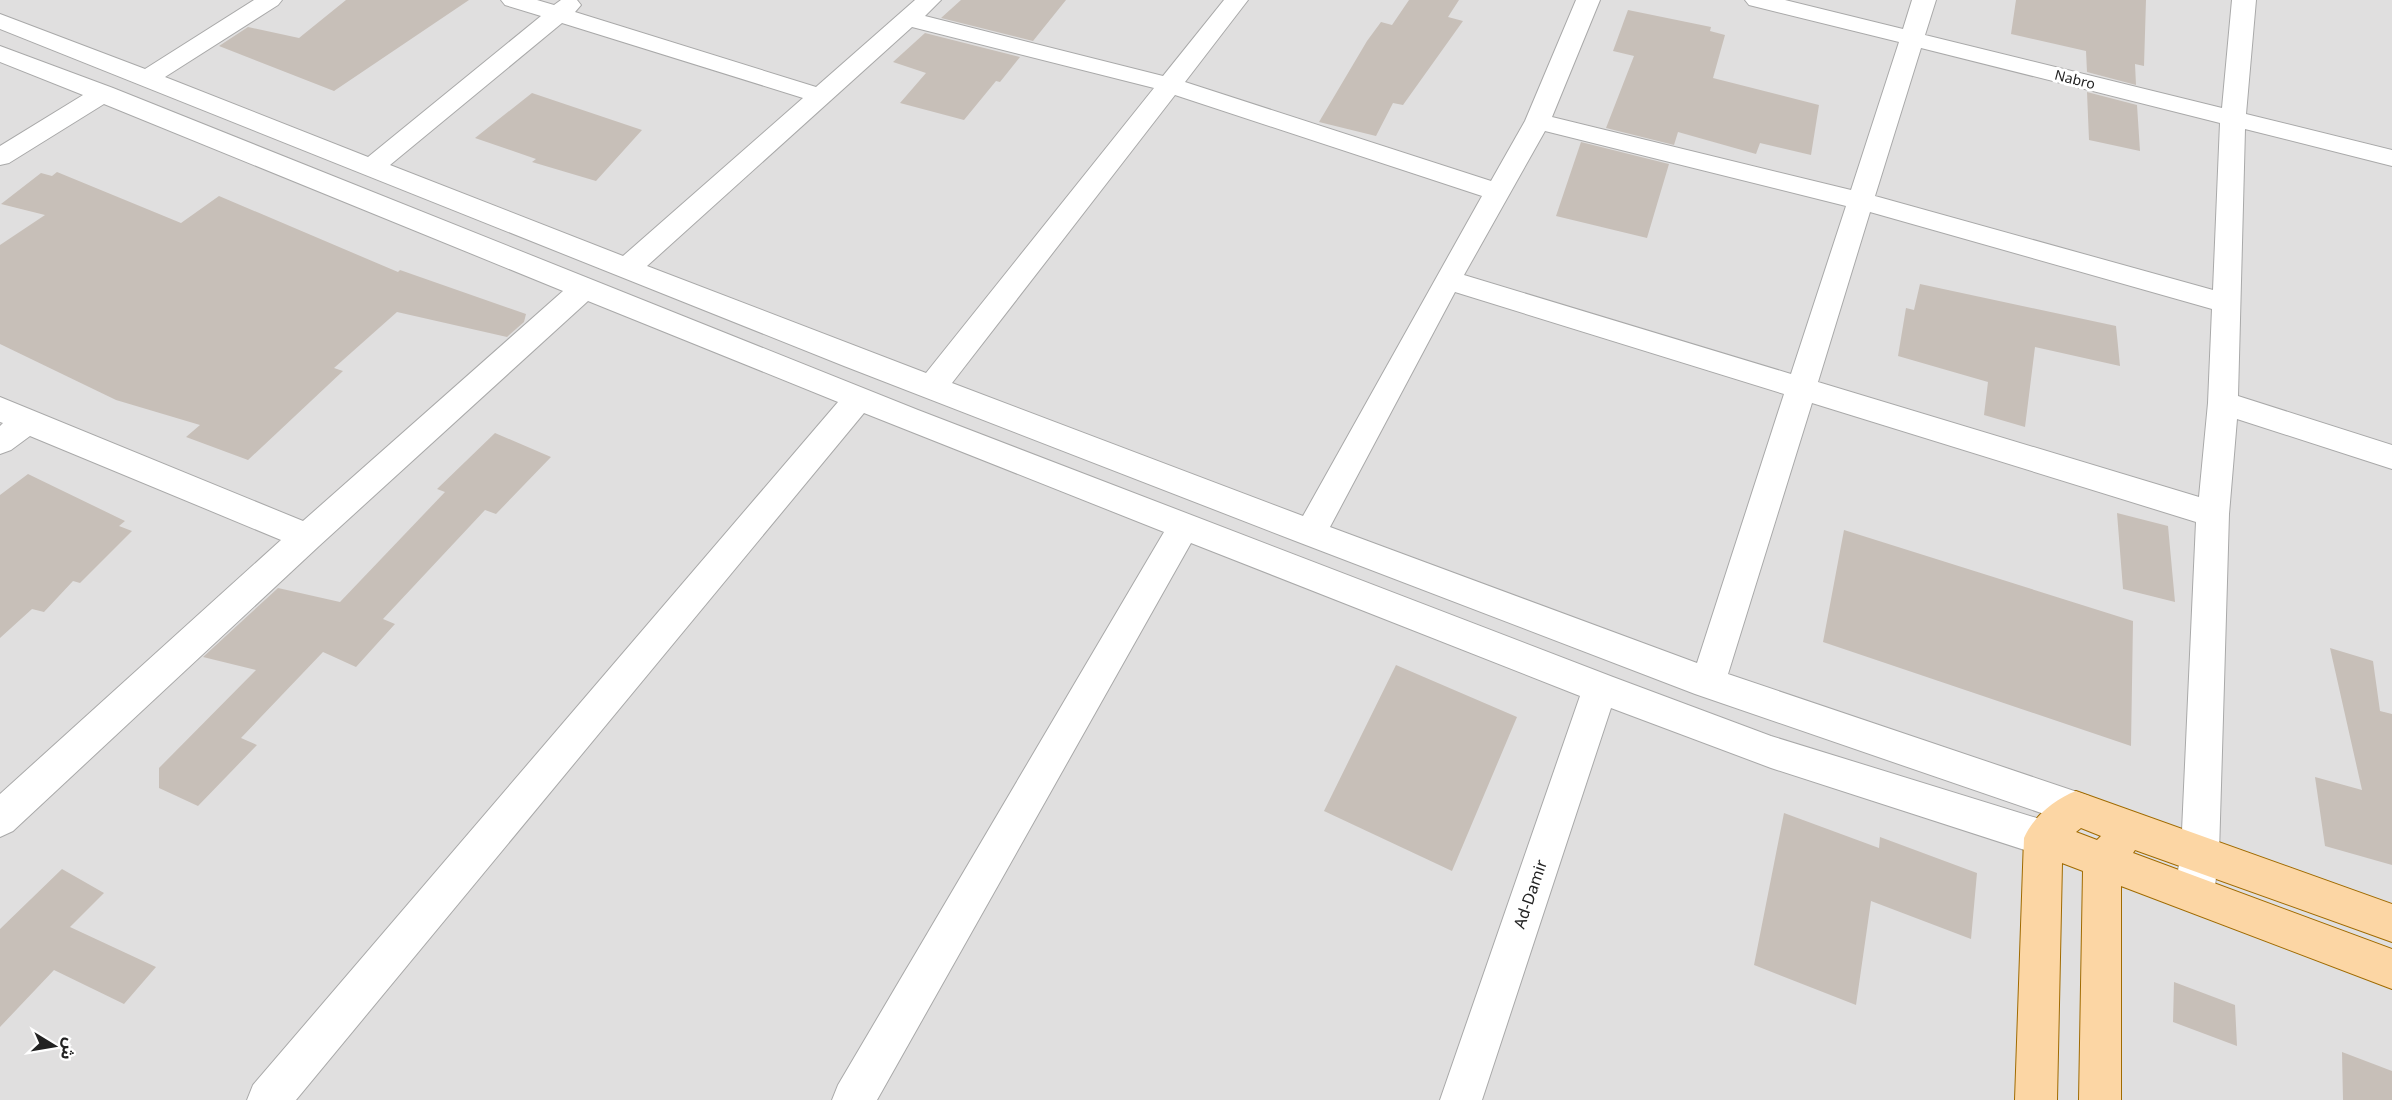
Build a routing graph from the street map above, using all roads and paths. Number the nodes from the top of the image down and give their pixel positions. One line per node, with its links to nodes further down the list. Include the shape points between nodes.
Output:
1 (270, 0): 15 (street)
2 (513, 0): 10 (street)
3 (575, 0): 10 (street)
4 (929, 0): 11 (street)
5 (1236, 0): 16 (street)
6 (1588, 0): 20 (street)
7 (1757, 0): 13 (street, Nabro)
8 (1924, 0): 13 (street)
9 (2244, 0): 19 (street)
10 (555, 15): 18 (street); 23 (street)
11 (908, 20): 16 (street); 18 (street)
12 (0, 21): 15 (street)
13 (1912, 38): 19 (street, Nabro); 25 (street)
14 (0, 53): 17 (street)
15 (146, 79): 23 (street)
16 (1167, 84): 24 (street); 30 (street)
17 (104, 93): 21 (street); 28 (street)
18 (821, 96): 26 (street)
19 (2233, 119): 22 (street, Nabro); 29 (street)
20 (1538, 121): 24 (street); 25 (street)
21 (0, 157)
22 (2392, 158)
23 (371, 168): 26 (street)
24 (1498, 192): 27 (street)
25 (1862, 201): 29 (street); 31 (street)
26 (627, 268): 30 (street)
27 (1448, 280): 31 (street); 39 (street)
28 (583, 289): 32 (street); 40 (street)
29 (2224, 303): 33 (street)
30 (931, 387): 39 (street)
31 (1800, 387): 37 (street); 41 (street)
32 (859, 398): 38 (street); 52 (street)
33 (2223, 403): 36 (street); 37 (street)
34 (14, 415): 35 (street); 40 (street)
35 (0, 442)
36 (2392, 457)
37 (2213, 514): 47 (street)
38 (1184, 526): 42 (street); 53 (street)
39 (1310, 533): 41 (street)
40 (307, 537): 44 (street)
41 (1708, 683): 43 (street)
42 (1600, 688): 46 (street, via 1771,752); 54 (street, Ad-Damir)
43 (2076, 807): 45 (main road); 46 (main road)
44 (0, 819)
45 (2133, 831): 47 (main road); 48 (main road)
46 (2043, 838): 48 (main road); 55 (main road)
47 (2200, 853): 49 (street); 50 (main road)
48 (2102, 862): 49 (main road); 56 (main road)
49 (2194, 894): 51 (main road)
50 (2392, 923)
51 (2392, 969)
52 (268, 1100)
53 (852, 1100)
54 (1461, 1100)
55 (2036, 1100)
56 (2100, 1100)

